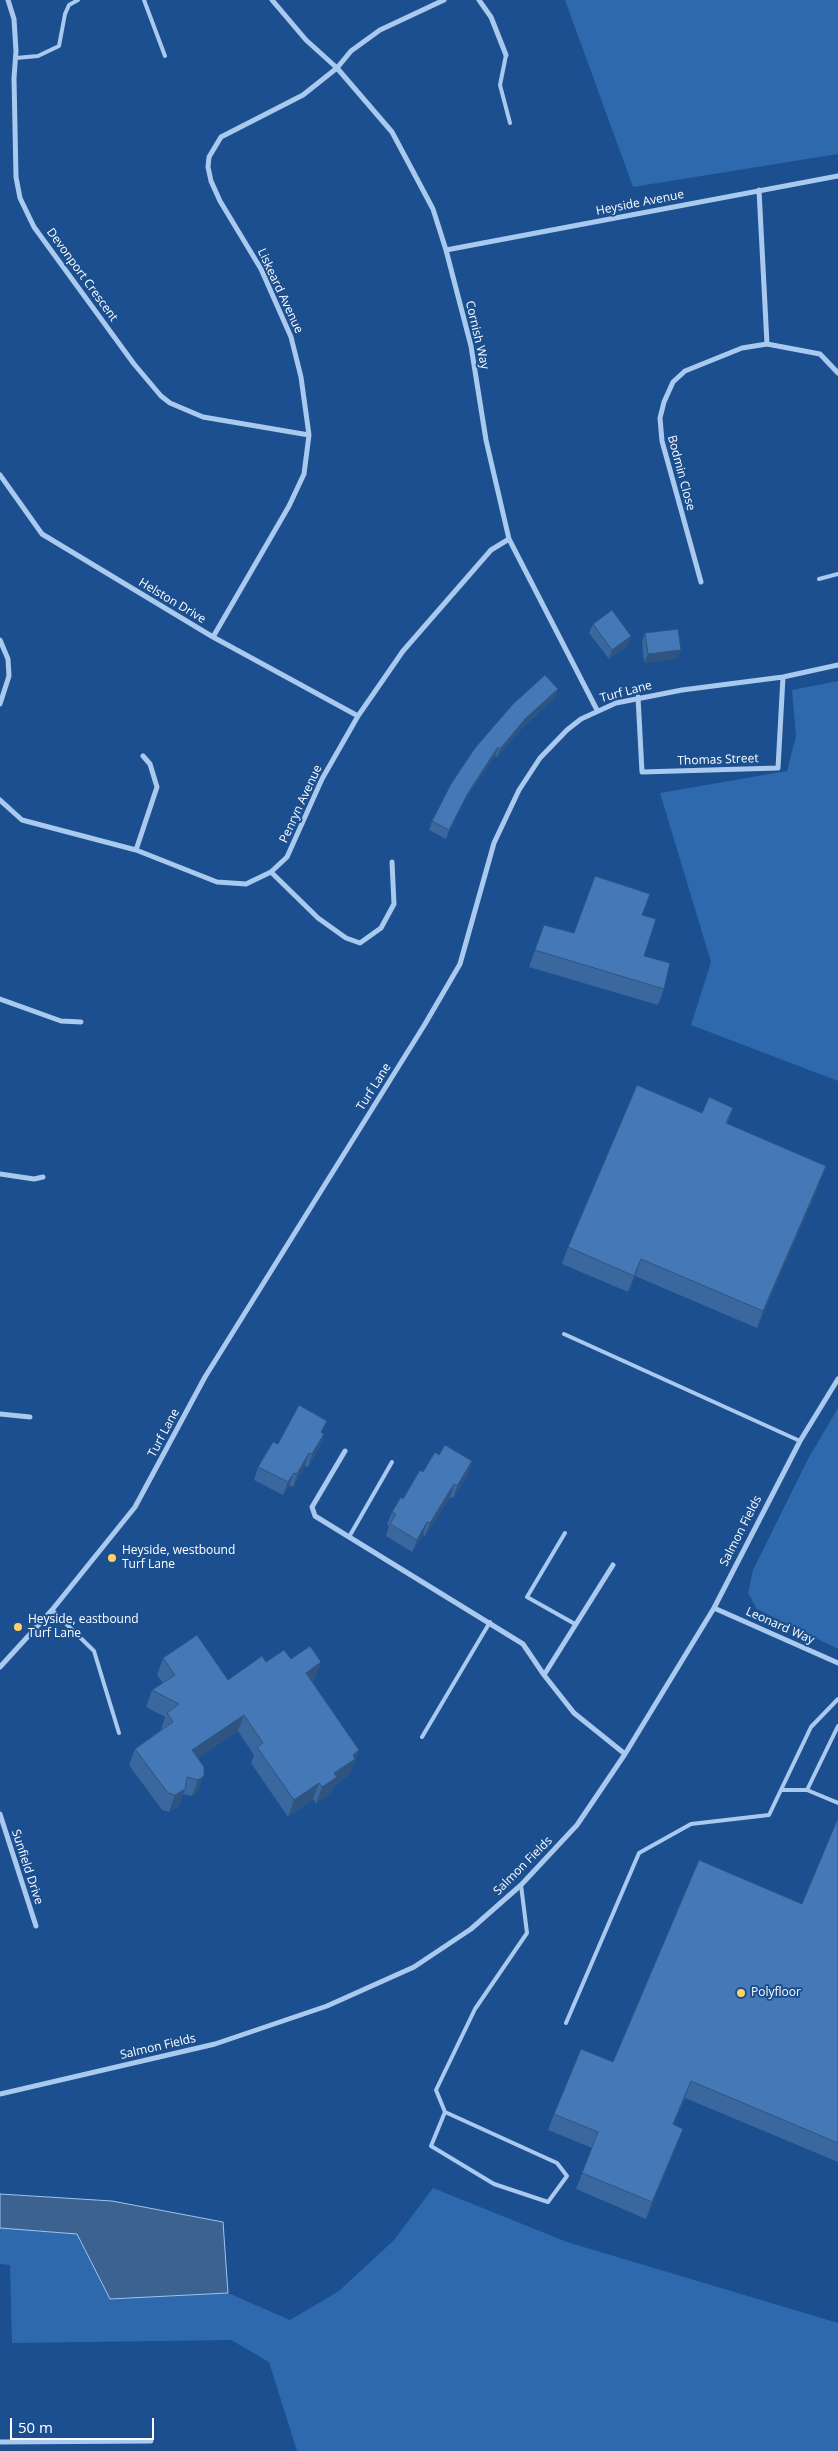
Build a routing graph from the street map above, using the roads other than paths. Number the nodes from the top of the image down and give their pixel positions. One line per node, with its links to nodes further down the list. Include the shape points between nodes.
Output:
1 (8, 0): 9 (street, Devonport Crescent, via 14,19)
2 (78, 0): 9 (lane, via 69,6 65,14 59,46 38,56)
3 (144, 0): 8 (lane)
4 (272, 0): 10 (street, Cornish Way, via 306,40)
5 (444, 0): 10 (street, Liskeard Avenue, via 380,30 351,50)
6 (479, 0): 7 (street, via 491,17)
7 (506, 55): 11 (lane, via 500,85)
8 (165, 56)
9 (16, 58): 17 (street, Devonport Crescent, via 15,156 20,198 34,226 134,364 161,396 183,410 203,417)
10 (337, 68): 14 (street, Cornish Way, via 392,132 433,208); 17 (street, Liskeard Avenue, via 304,95 221,137 212,150 208,167 220,201 261,269 291,337 301,377)
11 (510, 123)
12 (838, 176): 13 (street, Heyside Avenue)
13 (759, 190): 14 (street, Heyside Avenue); 15 (street)
14 (446, 250): 19 (street, Cornish Way, via 471,346 486,440)
15 (767, 344): 16 (street, Bodmin Close, via 820,354); 22 (street, Bodmin Close, via 742,348 685,371 673,382 664,402 660,418 662,441)
16 (838, 373)
17 (309, 435): 23 (street, Liskeard Avenue, via 304,474 289,506)
18 (0, 475): 23 (street, Helston Drive, via 42,534)
19 (509, 539): 29 (street, Cornish Way); 30 (street, Penryn Avenue, via 491,550 403,651)
20 (838, 574): 21 (lane)
21 (819, 578)
22 (701, 582)
23 (213, 637): 30 (street, Helston Drive)
24 (0, 640): 28 (street, via 8,659 9,676)
25 (838, 665): 26 (street, Turf Lane)
26 (783, 677): 27 (street, Turf Lane); 27 (street, Thomas Street, via 778,768 642,772)
27 (638, 697): 29 (street, Turf Lane)
28 (0, 704)
29 (596, 710): 51 (street, Turf Lane, via 567,730 540,758 519,790 494,843 460,964 205,1377 136,1507)
30 (358, 716): 35 (street, Penryn Avenue, via 322,779 287,858)
31 (143, 756): 33 (street, via 150,764 158,787)
32 (1, 803): 33 (street, Penryn Avenue, via 22,820)
33 (136, 850): 35 (street, Penryn Avenue, via 217,882 246,884)
34 (392, 862): 35 (street, via 394,904 381,928 360,942 346,938 318,918)
35 (271, 872)
36 (0, 999): 37 (street, via 61,1021)
37 (81, 1022)
38 (0, 1174): 39 (street, via 34,1179)
39 (43, 1177)
40 (564, 1334): 44 (lane)
41 (838, 1379): 44 (street, Salmon Fields)
42 (0, 1414): 43 (street)
43 (30, 1417)
44 (800, 1441): 50 (street, Salmon Fields)
45 (346, 1451): 48 (street, via 312,1507 315,1516)
46 (392, 1462): 48 (lane)
47 (565, 1533): 53 (lane, via 527,1597)
48 (349, 1537): 52 (street)
49 (612, 1565): 53 (street)
50 (714, 1608): 54 (street, Leonard Way); 61 (street, Salmon Fields)
51 (52, 1610): 55 (street, Turf Lane); 59 (lane, via 94,1651)
52 (490, 1622): 56 (street, via 523,1644); 60 (lane)
53 (575, 1624): 56 (street)
54 (838, 1663)
55 (0, 1667)
56 (544, 1675): 61 (street, via 574,1713)
57 (838, 1699): 62 (lane, via 811,1727)
58 (838, 1726): 63 (lane)
59 (118, 1733)
60 (422, 1737)
61 (625, 1754): 66 (street, Salmon Fields, via 577,1826)
62 (781, 1790): 63 (lane); 68 (lane, via 769,1815 691,1824 639,1853)
63 (807, 1790): 64 (lane)
64 (838, 1804)
65 (0, 1814): 67 (street, Sunfield Drive)
66 (521, 1885): 69 (street, Salmon Fields, via 471,1929 414,1967 327,2006 215,2044); 70 (lane, via 527,1933 475,2009 436,2090)
67 (36, 1926)
68 (566, 2023)
69 (0, 2094)
70 (445, 2112): 70 (lane, via 557,2163 567,2176 548,2202 494,2184 431,2146)
71 (151, 2441): 72 (street)
72 (0, 2442)

